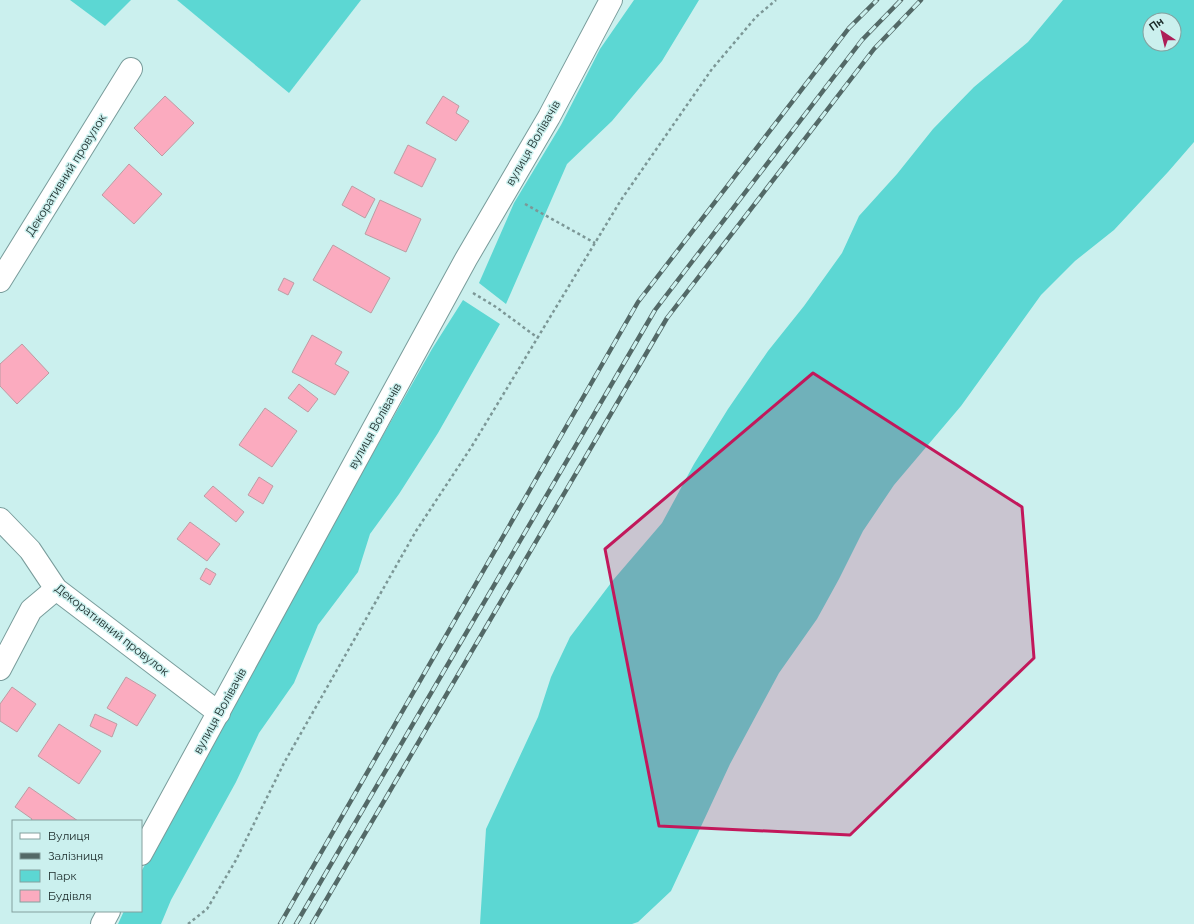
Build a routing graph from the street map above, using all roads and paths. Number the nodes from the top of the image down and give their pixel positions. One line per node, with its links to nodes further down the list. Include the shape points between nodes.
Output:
1 (611, 0): 4 (street, вулиця Волівачів)
2 (776, 0): 5 (path, via 756,18 712,69 621,200)
3 (131, 69): 6 (street, Декоративний провулок)
4 (505, 193): 5 (path); 7 (street, вулиця Волівачів)
5 (595, 243): 8 (path)
6 (0, 281)
7 (454, 281): 8 (path, via 496,307); 12 (street, вулиця Волівачів)
8 (538, 338): 16 (path, via 412,538 284,764 218,891 207,909)
9 (0, 519): 10 (street, Декоративний провулок, via 30,550)
10 (56, 589): 11 (street, via 31,610); 12 (street, Декоративний провулок)
11 (0, 669)
12 (219, 713): 13 (street, вулиця Волівачів)
13 (142, 852)
14 (108, 912): 15 (street)
15 (102, 924)
16 (188, 924)

